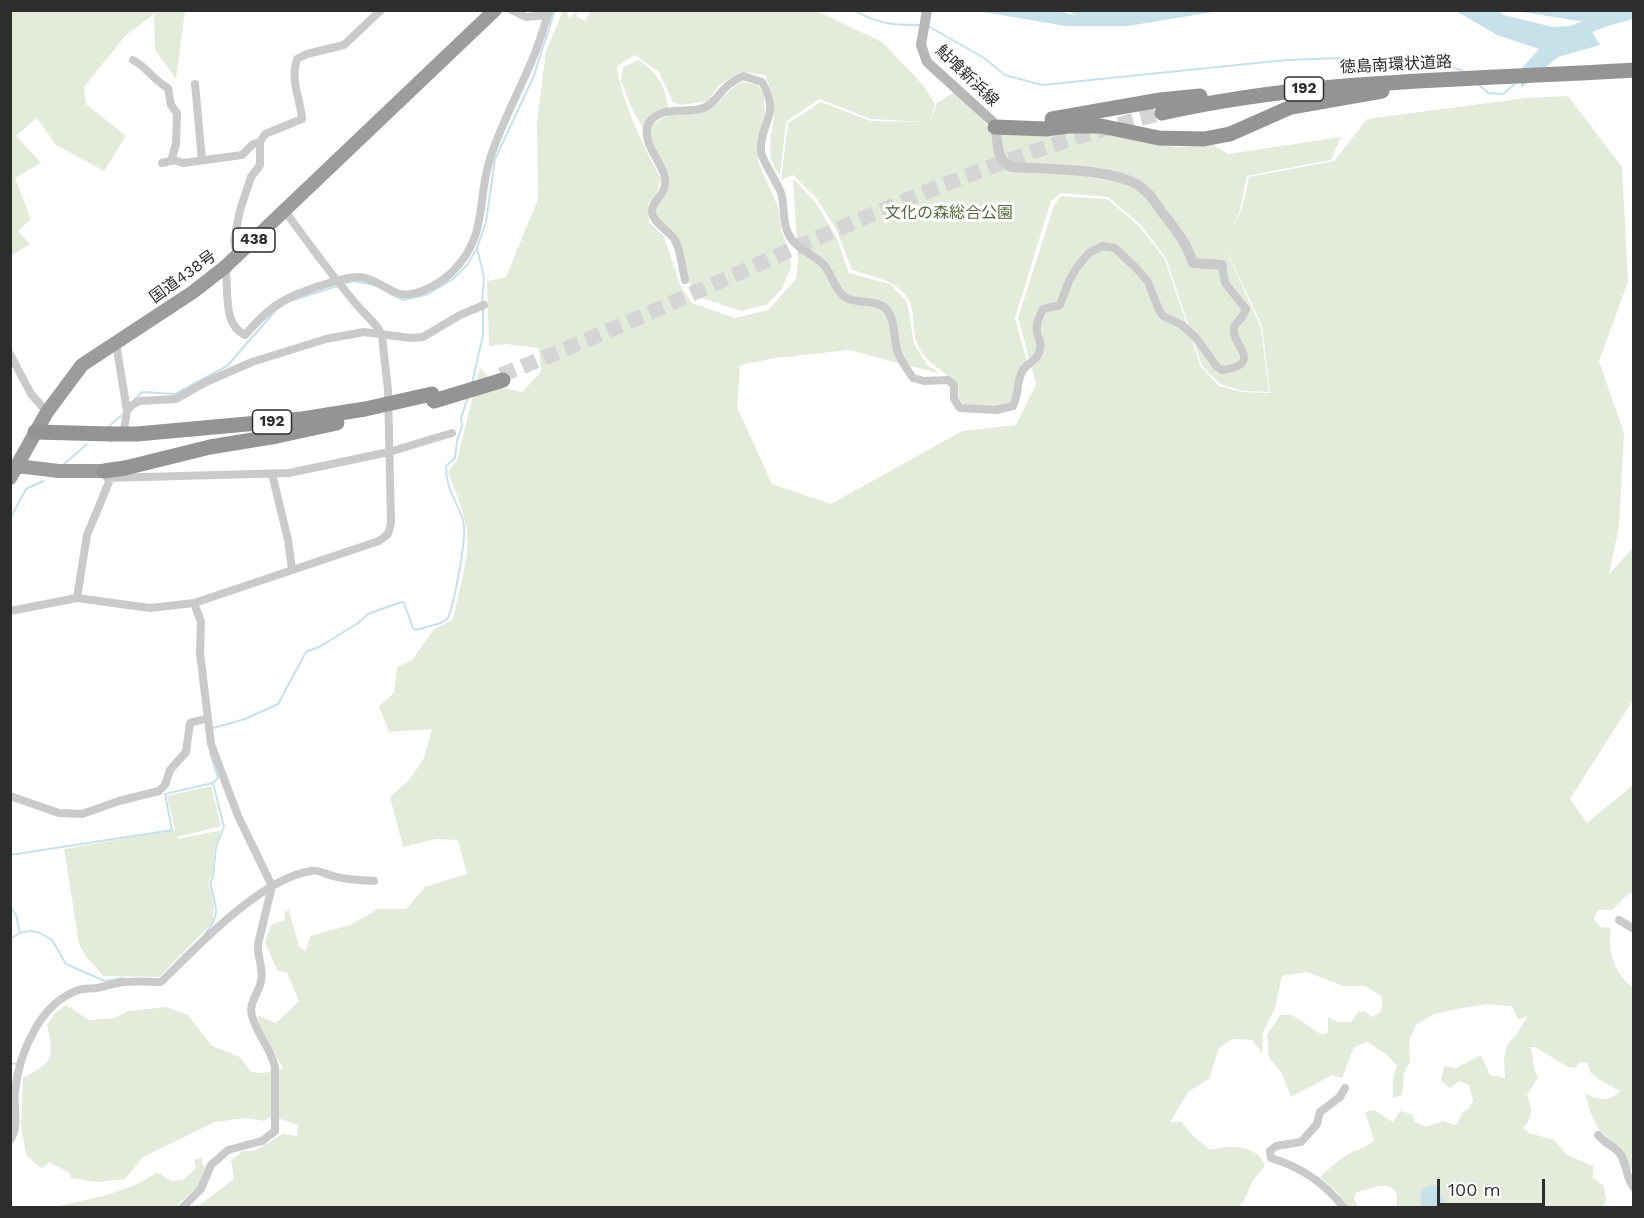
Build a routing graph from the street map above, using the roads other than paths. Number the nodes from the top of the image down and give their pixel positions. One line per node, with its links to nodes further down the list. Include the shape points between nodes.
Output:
1 (381, 10): 15 (street, via 344,45 297,59 293,79 302,119 265,134)
2 (511, 10): 5 (street, via 526,16)
3 (927, 10): 14 (main road, 鮎喰新浜線, via 921,41 927,62)
4 (490, 12): 19 (highway, 国道438号 / 438)
5 (549, 13): 23 (street, via 489,161 478,234 466,255 435,285 408,294 398,294 361,277)
6 (133, 60): 17 (street, via 168,88 177,113)
7 (1634, 70): 9 (highway, 徳島南環状道路 / 192)
8 (1634, 75): 9 (highway, 徳島南環状道路 / 192)
9 (1556, 77): 10 (highway, 徳島南環状道路 / 192)
10 (1448, 83): 12 (highway, 徳島南環状道路 / 192); 13 (highway, 徳島南環状道路 / 192)
11 (195, 84): 16 (street)
12 (1354, 84): 13 (highway, 徳島南環状道路 / 192, via 1249,97 1162,116 1282,98); 14 (highway, via 1160,100 1035,121)
13 (1400, 88): 14 (highway, via 1292,107 1230,134 1204,139 1159,138 1101,126 1046,129)
14 (993, 124): 21 (street, via 996,145 1006,165 1077,170 1138,185 1179,232 1192,263)
15 (260, 142): 16 (street, via 242,154); 20 (street, via 260,165 251,177 240,210 234,241)
16 (202, 160): 17 (street)
17 (171, 161): 18 (street)
18 (162, 163)
19 (285, 211): 20 (highway, 国道438号 / 438); 23 (street)
20 (237, 256): 22 (highway, 国道438号 / 438)
21 (1222, 266): 24 (street, via 1225,283 1246,309 1233,331 1244,352 1240,364 1222,370 1216,367 1197,339 1182,325 1163,316 1148,282 1138,270 1115,248 1102,246 1077,267 1060,306 1042,309 1037,322 1042,342 1038,358 1019,377 1018,398 1013,406 996,410 960,408 954,399 954,385 948,380 913,378 898,352 889,313 883,305 845,297 822,263 792,241 787,233 782,196 761,154 771,115 768,92 762,82 743,76 711,104 701,109 670,110 648,124 646,136 665,182 652,211 676,242)
22 (225, 267): 23 (street, via 229,315 245,335 279,303); 27 (highway, 国道438号 / 438)
23 (337, 280): 26 (street)
24 (685, 280)
25 (484, 305): 26 (street, via 423,337)
26 (381, 333): 31 (street, via 346,334 294,348 214,378 176,399 140,401); 36 (street, via 388,390)
27 (116, 343): 31 (street); 32 (highway, 国道438号 / 438, via 82,365)
28 (10, 354): 32 (street, via 31,394)
29 (502, 377): 30 (highway, 192)
30 (433, 398): 33 (highway, 192, bridge, via 303,419 137,434); 39 (highway, 192, bridge, via 277,436 210,447)
31 (128, 411): 33 (street)
32 (47, 412): 34 (highway, 国道438号 / 438)
33 (120, 429): 34 (highway, 192)
34 (35, 432): 37 (highway, 国道438号 / 438)
35 (452, 433): 36 (street)
36 (389, 452): 38 (street); 40 (street, via 388,534 379,541)
37 (14, 472): 39 (highway, 192)
38 (272, 474): 39 (street); 40 (street)
39 (106, 475): 41 (street, via 109,482 87,535)
40 (292, 569): 42 (street)
41 (77, 598): 42 (street, via 150,608); 43 (street)
42 (194, 603): 44 (street, via 201,622 200,653)
43 (10, 611)
44 (208, 718): 45 (street, via 190,723 186,752 159,791 73,814); 47 (street, via 218,768)
45 (10, 796)
46 (374, 881): 47 (street, via 313,870)
47 (272, 886): 52 (street, via 227,919 161,982 122,982 81,989 51,1008 24,1050 15,1092 15,1133); 54 (street, via 258,944 261,982 251,1010 275,1067 275,1131 262,1141 228,1150 211,1165 201,1189)
48 (1619, 920): 49 (street)
49 (1634, 928)
50 (1345, 1088): 55 (street, via 1340,1097 1320,1112 1317,1124 1301,1142 1276,1146 1270,1151 1271,1158 1310,1175)
51 (1598, 1135): 53 (street, via 1622,1156 1627,1179)
52 (10, 1140)
53 (1634, 1188)
54 (182, 1208)
55 (1344, 1208)

